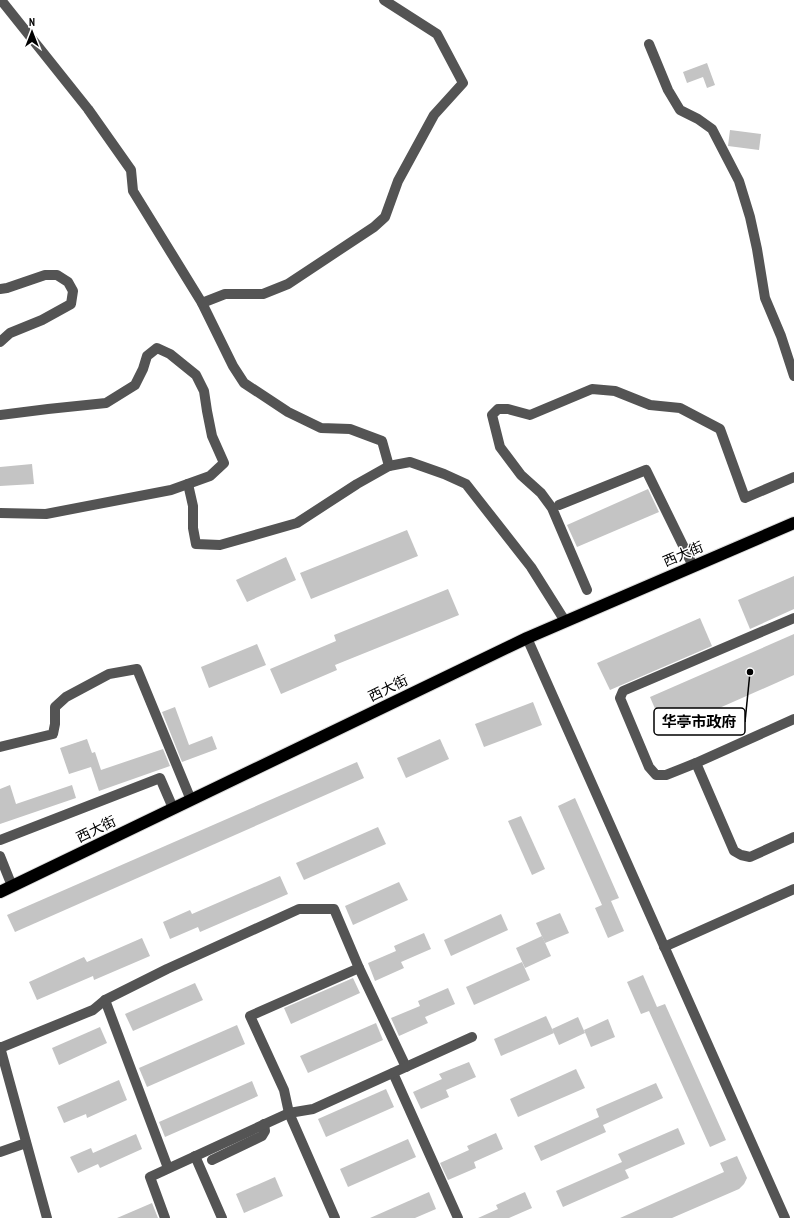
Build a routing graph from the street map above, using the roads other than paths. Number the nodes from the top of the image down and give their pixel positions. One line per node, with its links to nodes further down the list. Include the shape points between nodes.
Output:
1 (1, 0): 5 (street, via 88,109 131,170 133,191)
2 (384, 0): 5 (street, via 437,34 463,83 434,115 398,180 385,217 288,284 264,294 225,294)
3 (649, 44): 7 (street, via 668,90 680,110 712,129 739,181 756,243 765,298)
4 (0, 289): 6 (street, via 45,275 57,275 68,282 72,291 71,304 10,333)
5 (202, 303): 9 (street, via 244,383 288,412 321,428 350,429 382,441)
6 (0, 342)
7 (794, 376)
8 (0, 415): 11 (street, via 106,403 135,385 147,356 157,348 170,354 196,374 204,392 212,436 224,463 210,476)
9 (389, 466): 11 (street, via 297,523 220,545 196,544 192,528 193,506); 18 (street, via 410,462 466,484 531,567)
10 (794, 477): 16 (street, via 745,498 720,429 680,408 650,405 615,391 592,389 530,415 498,409 492,415 500,447 521,475 541,493 552,508)
11 (188, 484): 13 (street, via 171,490 46,514)
12 (559, 505): 15 (street, via 646,470)
13 (0, 513)
14 (794, 523): 15 (highway, 西大街)
15 (693, 566): 18 (highway, 西大街)
16 (587, 590)
17 (794, 618): 22 (street, via 624,692 620,698 649,767 656,775 666,775)
18 (565, 621): 19 (highway, 西大街)
19 (527, 638): 23 (highway, 西大街); 31 (street)
20 (794, 718): 22 (street)
21 (0, 747): 23 (street, via 53,734 55,707 66,697 109,674 137,669)
22 (696, 763): 25 (street, via 734,851 750,857)
23 (191, 800): 24 (highway, 西大街)
24 (173, 808): 26 (street, via 160,778); 28 (highway, 西大街)
25 (794, 838)
26 (0, 840)
27 (0, 856): 28 (street)
28 (12, 886): 30 (highway, 西大街)
29 (794, 889): 31 (street)
30 (0, 892)
31 (664, 947): 50 (street)
32 (359, 968): 33 (street, via 334,909 299,909); 36 (street); 38 (street, via 250,1016 284,1090)
33 (105, 1000): 35 (street, via 93,1010); 44 (street)
34 (472, 1037): 36 (street)
35 (0, 1048): 40 (street)
36 (406, 1067): 37 (street)
37 (393, 1073): 38 (street, via 313,1109); 49 (street)
38 (289, 1113): 39 (street); 48 (street)
39 (264, 1124): 42 (street); 43 (street, via 265,1131 262,1136)
40 (26, 1143): 41 (street); 45 (street)
41 (0, 1152)
42 (195, 1156): 44 (street); 47 (street)
43 (212, 1160)
44 (168, 1168): 46 (street, via 150,1176)
45 (47, 1218)
46 (165, 1218)
47 (222, 1218)
48 (335, 1218)
49 (458, 1218)
50 (785, 1218)

